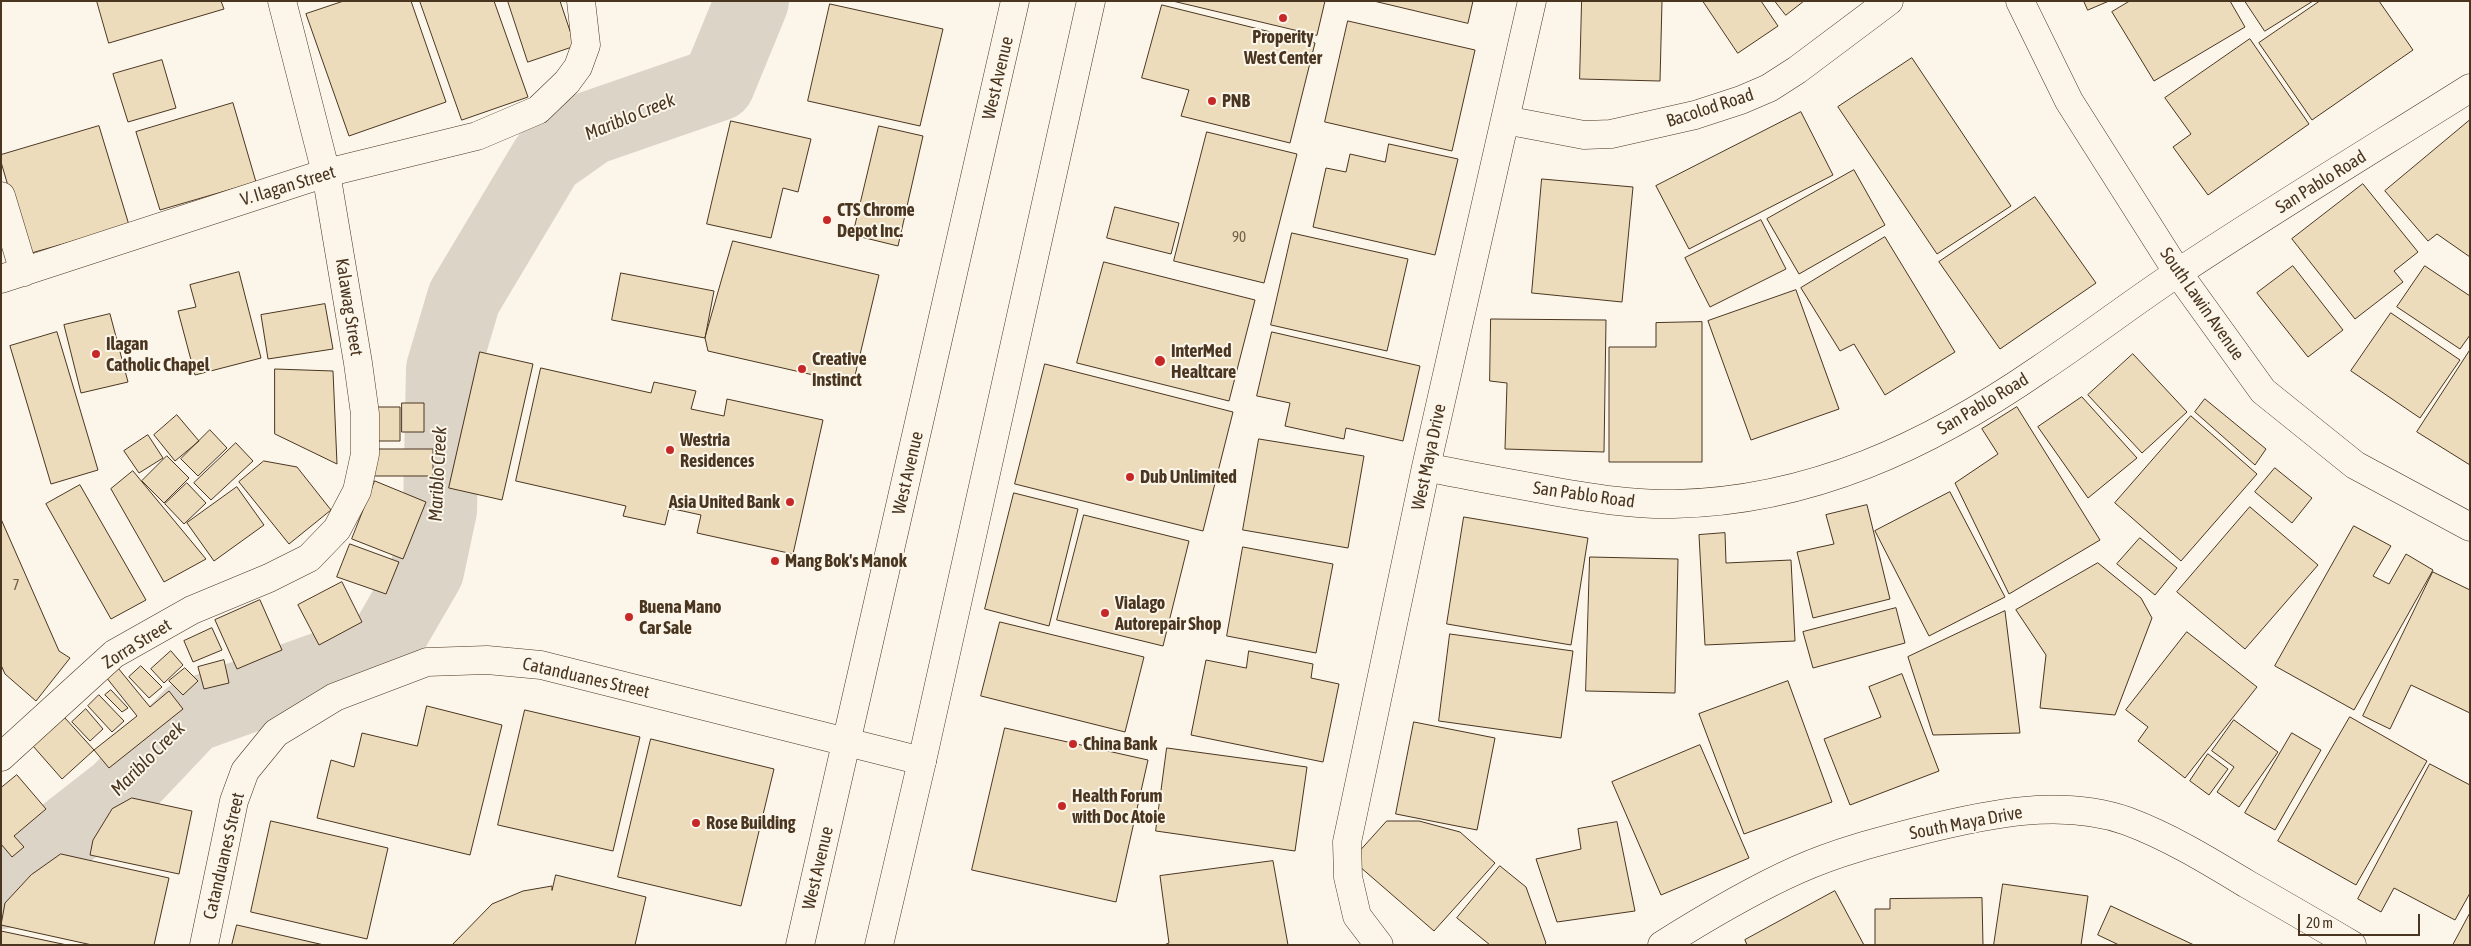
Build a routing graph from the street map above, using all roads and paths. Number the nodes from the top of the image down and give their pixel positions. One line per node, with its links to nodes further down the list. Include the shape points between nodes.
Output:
1 (282, 1): 10 (street, Kalawag Street)
2 (581, 1): 10 (street, V. Ilagan Street, via 586,45 578,67 538,110 478,136)
3 (1015, 1): 17 (street, West Avenue)
4 (1091, 1): 19 (street)
5 (1532, 1): 9 (street, West Maya Drive)
6 (1889, 1): 9 (street, Bacolod Road, via 1769,88 1695,116 1612,134 1584,135)
7 (2020, 1): 12 (street, South Lawin Avenue, via 2069,100)
8 (2470, 88): 12 (street, San Pablo Road)
9 (1505, 120): 14 (street, West Maya Drive)
10 (326, 173): 13 (street, V. Ilagan Street); 16 (street, Kalawag Street, via 365,414 365,454 357,492 337,529 309,558)
11 (1, 196): 13 (street)
12 (2178, 273): 14 (street, San Pablo Road, via 2038,371 1959,419 1873,463 1806,486 1716,501 1638,504); 15 (street, South Lawin Avenue, via 2262,390 2355,465)
13 (13, 276)
14 (1426, 467): 23 (street, West Maya Drive, via 1347,842 1348,877 1357,916)
15 (2470, 527)
16 (269, 578): 18 (street, Zorra Street, via 192,610 114,654)
17 (846, 743): 19 (street, Catanduanes Street); 20 (street, Catanduanes Street, via 542,665 487,660 427,662 335,697 276,733 245,771 234,801); 21 (street, West Avenue)
18 (1, 757)
19 (922, 761): 22 (street)
20 (204, 945)
21 (800, 945)
22 (879, 945)
23 (1379, 945)
24 (1662, 945): 25 (street, South Maya Drive, via 1696,923 1797,870 1866,844 1969,819 2008,812 2046,811 2086,811 2126,821 2164,837)
25 (2352, 945)

